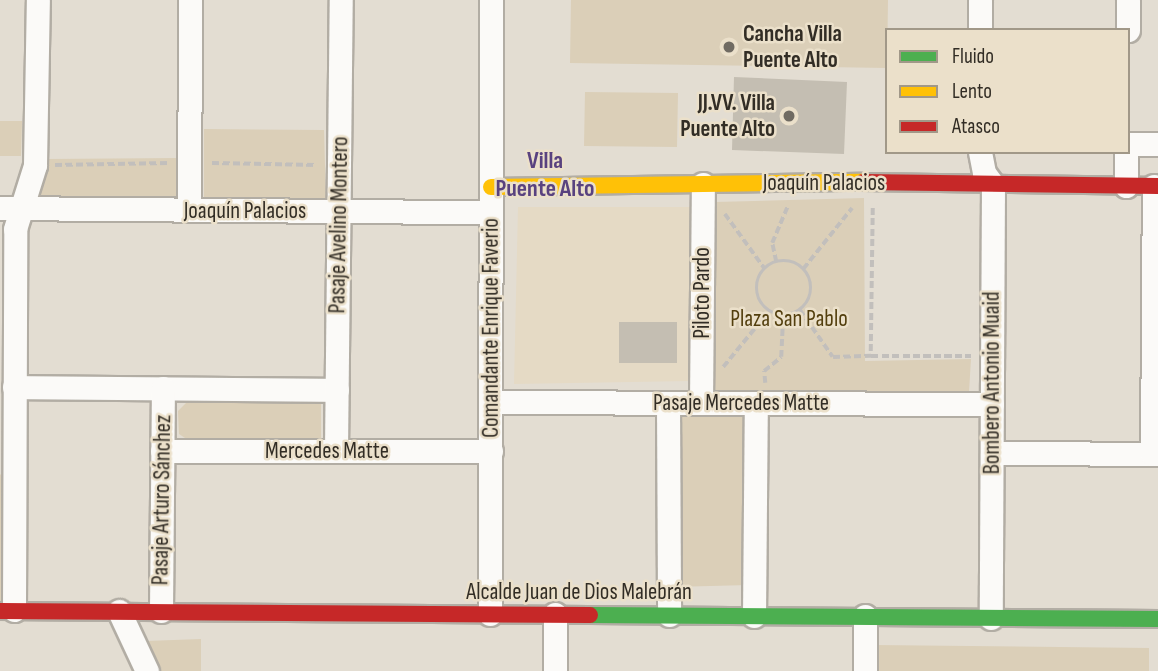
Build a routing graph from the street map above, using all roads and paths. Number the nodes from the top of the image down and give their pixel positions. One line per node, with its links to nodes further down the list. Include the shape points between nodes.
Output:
1 (38, 0): 14 (street)
2 (190, 0): 13 (street)
3 (341, 0): 15 (street, Pasaje Avelino Montero)
4 (491, 0): 22 (street, Comandante Enrique Faverio)
5 (980, 0): 7 (street)
6 (1128, 0): 8 (street)
7 (980, 28)
8 (1128, 28)
9 (1130, 144): 10 (street)
10 (1158, 144)
11 (981, 154): 19 (street, Bombero Antonio Muaid, via 984,173)
12 (1126, 154): 20 (street)
13 (189, 163): 14 (path); 15 (path); 24 (street)
14 (35, 165): 23 (street)
15 (340, 165): 25 (street, Pasaje Avelino Montero)
16 (873, 182): 17 (street, Joaquín Palacios); 19 (street, Joaquín Palacios); 29 (path); 33 (path)
17 (797, 183): 18 (street, Joaquín Palacios); 27 (path, via 772,243)
18 (703, 184): 22 (street, Joaquín Palacios); 28 (path); 38 (street, Piloto Pardo)
19 (992, 185): 20 (street, Joaquín Palacios); 34 (street, Bombero Antonio Muaid)
20 (1126, 186): 21 (street, Joaquín Palacios)
21 (1156, 186): 47 (street)
22 (491, 187): 26 (street, Comandante Enrique Faverio)
23 (10, 208): 24 (street, Joaquín Palacios); 35 (street, via 15,229)
24 (189, 210): 25 (street, Joaquín Palacios)
25 (339, 212): 26 (street, Joaquín Palacios); 37 (street, Pasaje Avelino Montero)
26 (491, 212): 39 (street, Comandante Enrique Faverio)
27 (776, 262): 28 (path); 29 (path, via 789,261)
28 (765, 269): 30 (path, via 758,293)
29 (803, 269): 31 (path, via 811,285)
30 (769, 310): 32 (path); 38 (path)
31 (800, 310): 32 (path); 33 (path, via 833,357)
32 (783, 315): 41 (path, via 780,357 764,371)
33 (871, 356): 34 (path)
34 (992, 356): 42 (street, Bombero Antonio Muaid)
35 (14, 387): 36 (street); 48 (street)
36 (163, 388): 37 (street); 43 (street, Pasaje Arturo Sánchez)
37 (337, 390): 44 (street, Pasaje Avelino Montero)
38 (701, 398): 40 (street, Pasaje Mercedes Matte); 41 (street, Pasaje Mercedes Matte)
39 (490, 402): 40 (street, Pasaje Mercedes Matte); 45 (street, Comandante Enrique Faverio)
40 (668, 403): 54 (street)
41 (761, 403): 42 (street, Pasaje Mercedes Matte); 55 (street)
42 (992, 404): 46 (street, Bombero Antonio Muaid)
43 (162, 451): 44 (street, Mercedes Matte); 51 (street, Pasaje Arturo Sánchez)
44 (336, 451): 45 (street, Mercedes Matte)
45 (491, 451): 52 (street, Comandante Enrique Faverio)
46 (992, 453): 47 (street); 57 (street, Bombero Antonio Muaid)
47 (1155, 454)
48 (7, 458): 49 (street)
49 (7, 610): 50 (street, Alcalde Juan de Dios Malebrán)
50 (120, 611): 51 (street, Alcalde Juan de Dios Malebrán); 59 (street)
51 (161, 611): 52 (street, Alcalde Juan de Dios Malebrán)
52 (490, 614): 53 (street, Alcalde Juan de Dios Malebrán)
53 (555, 614): 54 (street, Alcalde Juan de Dios Malebrán); 60 (street)
54 (669, 615): 55 (street, Alcalde Juan de Dios Malebrán)
55 (754, 616): 56 (street, Alcalde Juan de Dios Malebrán)
56 (865, 617): 57 (street, Alcalde Juan de Dios Malebrán); 61 (street)
57 (991, 618): 58 (street, Alcalde Juan de Dios Malebrán)
58 (1158, 619)
59 (147, 671)
60 (555, 671)
61 (865, 671)

